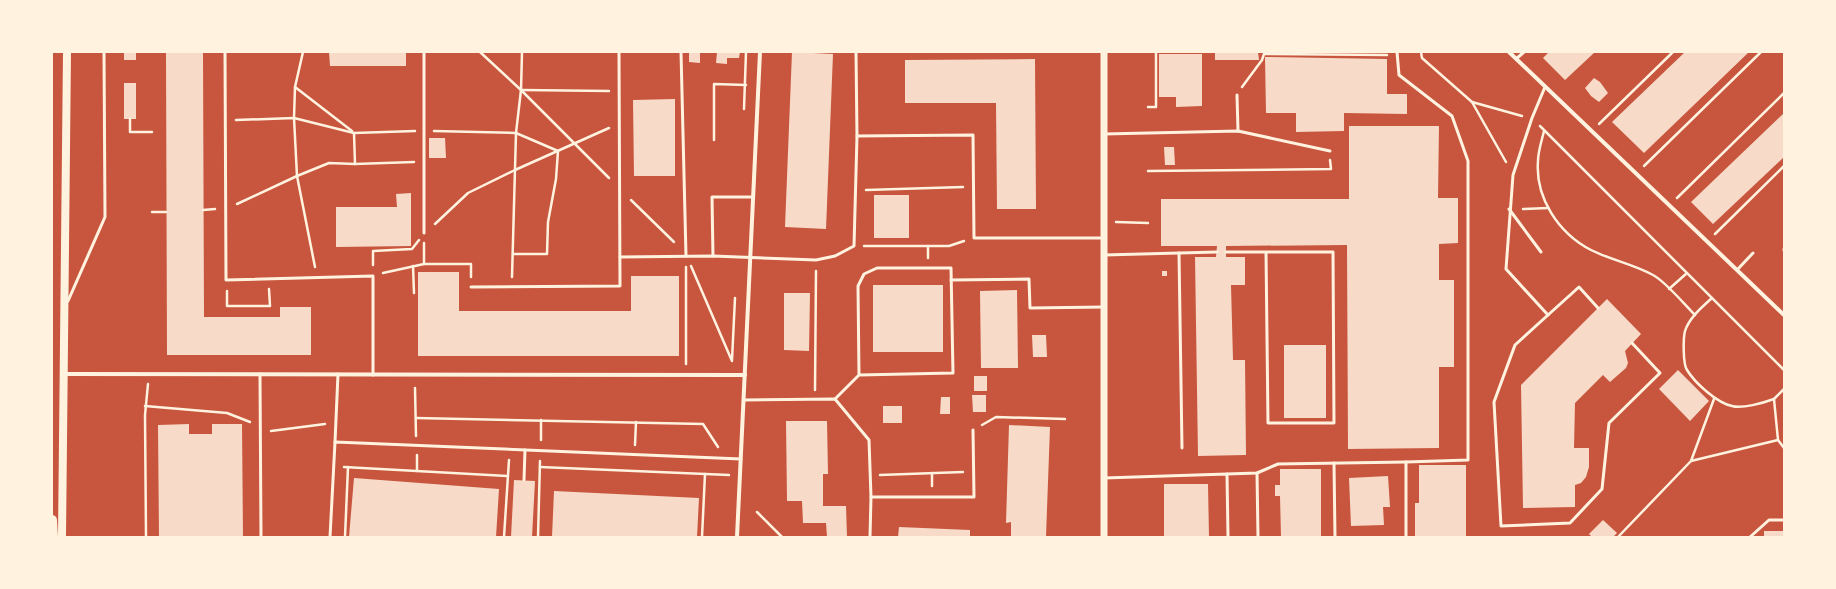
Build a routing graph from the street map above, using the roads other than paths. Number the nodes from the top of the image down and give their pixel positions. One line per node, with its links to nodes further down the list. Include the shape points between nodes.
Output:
1 (67, 52): 39 (main road)
2 (104, 52): 39 (lane, via 105,217)
3 (225, 52): 47 (lane, via 226,280 373,276)
4 (424, 52): 22 (lane)
5 (619, 52): 33 (lane)
6 (681, 52): 31 (lane)
7 (760, 52): 20 (street)
8 (856, 52): 18 (lane)
9 (1104, 52): 17 (street)
10 (1509, 52): 13 (street)
11 (1524, 52): 13 (lane)
12 (1397, 54): 57 (lane, via 1399,76 1452,116 1468,161 1468,460)
13 (1516, 59): 14 (street)
14 (1545, 86): 21 (lane, via 1513,175); 35 (street)
15 (1237, 95): 16 (lane)
16 (1238, 131): 17 (lane); 19 (lane)
17 (1104, 134): 23 (street)
18 (857, 136): 23 (lane, via 973,135 974,238); 34 (lane, via 854,246 835,256 816,260)
19 (1330, 151)
20 (753, 197): 32 (lane, via 712,197); 34 (street)
21 (1509, 209): 27 (lane); 41 (lane, via 1506,269)
22 (424, 233)
23 (1104, 238): 30 (street)
24 (1216, 252): 28 (lane)
25 (1226, 252): 26 (lane)
26 (1266, 252): 26 (lane, via 1333,252 1334,423 1268,423)
27 (1541, 252)
28 (1178, 253): 30 (lane); 54 (lane)
29 (1753, 254): 35 (lane)
30 (1104, 255): 38 (street)
31 (686, 256): 32 (lane); 33 (lane)
32 (713, 256): 34 (lane)
33 (620, 257): 37 (lane, via 620,286)
34 (750, 257): 48 (street)
35 (1737, 270): 42 (street)
36 (951, 280): 38 (lane, via 1029,279 1030,308); 49 (lane, via 953,373); 49 (lane, via 951,268 876,268 864,274 858,286)
37 (471, 287)
38 (1104, 307): 61 (street)
39 (64, 308): 44 (main road)
40 (1598, 308): 41 (lane, via 1579,287)
41 (1548, 315): 43 (lane, via 1515,345 1494,402 1501,526 1570,523 1602,489 1609,423 1660,373)
42 (1784, 315)
43 (1632, 343)
44 (63, 374): 45 (street); 67 (main road)
45 (260, 374): 46 (street); 68 (lane)
46 (338, 374): 47 (street); 53 (lane)
47 (373, 375): 48 (street)
48 (745, 375): 50 (street)
49 (859, 375): 51 (lane)
50 (744, 400): 51 (lane); 56 (street)
51 (835, 400): 63 (lane, via 869,440)
52 (973, 430): 63 (lane, via 974,497)
53 (335, 442): 55 (lane); 69 (lane)
54 (1182, 448)
55 (525, 450): 56 (lane); 62 (lane)
56 (741, 459): 70 (street)
57 (1406, 462): 58 (lane); 76 (lane)
58 (1334, 463): 59 (lane, via 1278,464); 75 (lane)
59 (1257, 473): 60 (lane); 74 (lane)
60 (1227, 474): 61 (lane); 73 (lane)
61 (1104, 478): 72 (street)
62 (524, 480)
63 (871, 497): 71 (lane)
64 (52, 520): 66 (main road)
65 (1784, 520): 77 (lane, via 1769,520)
66 (53, 537)
67 (62, 537)
68 (261, 537)
69 (330, 537)
70 (737, 537)
71 (870, 537)
72 (1104, 537)
73 (1228, 537)
74 (1258, 537)
75 (1335, 537)
76 (1406, 537)
77 (1750, 537)

